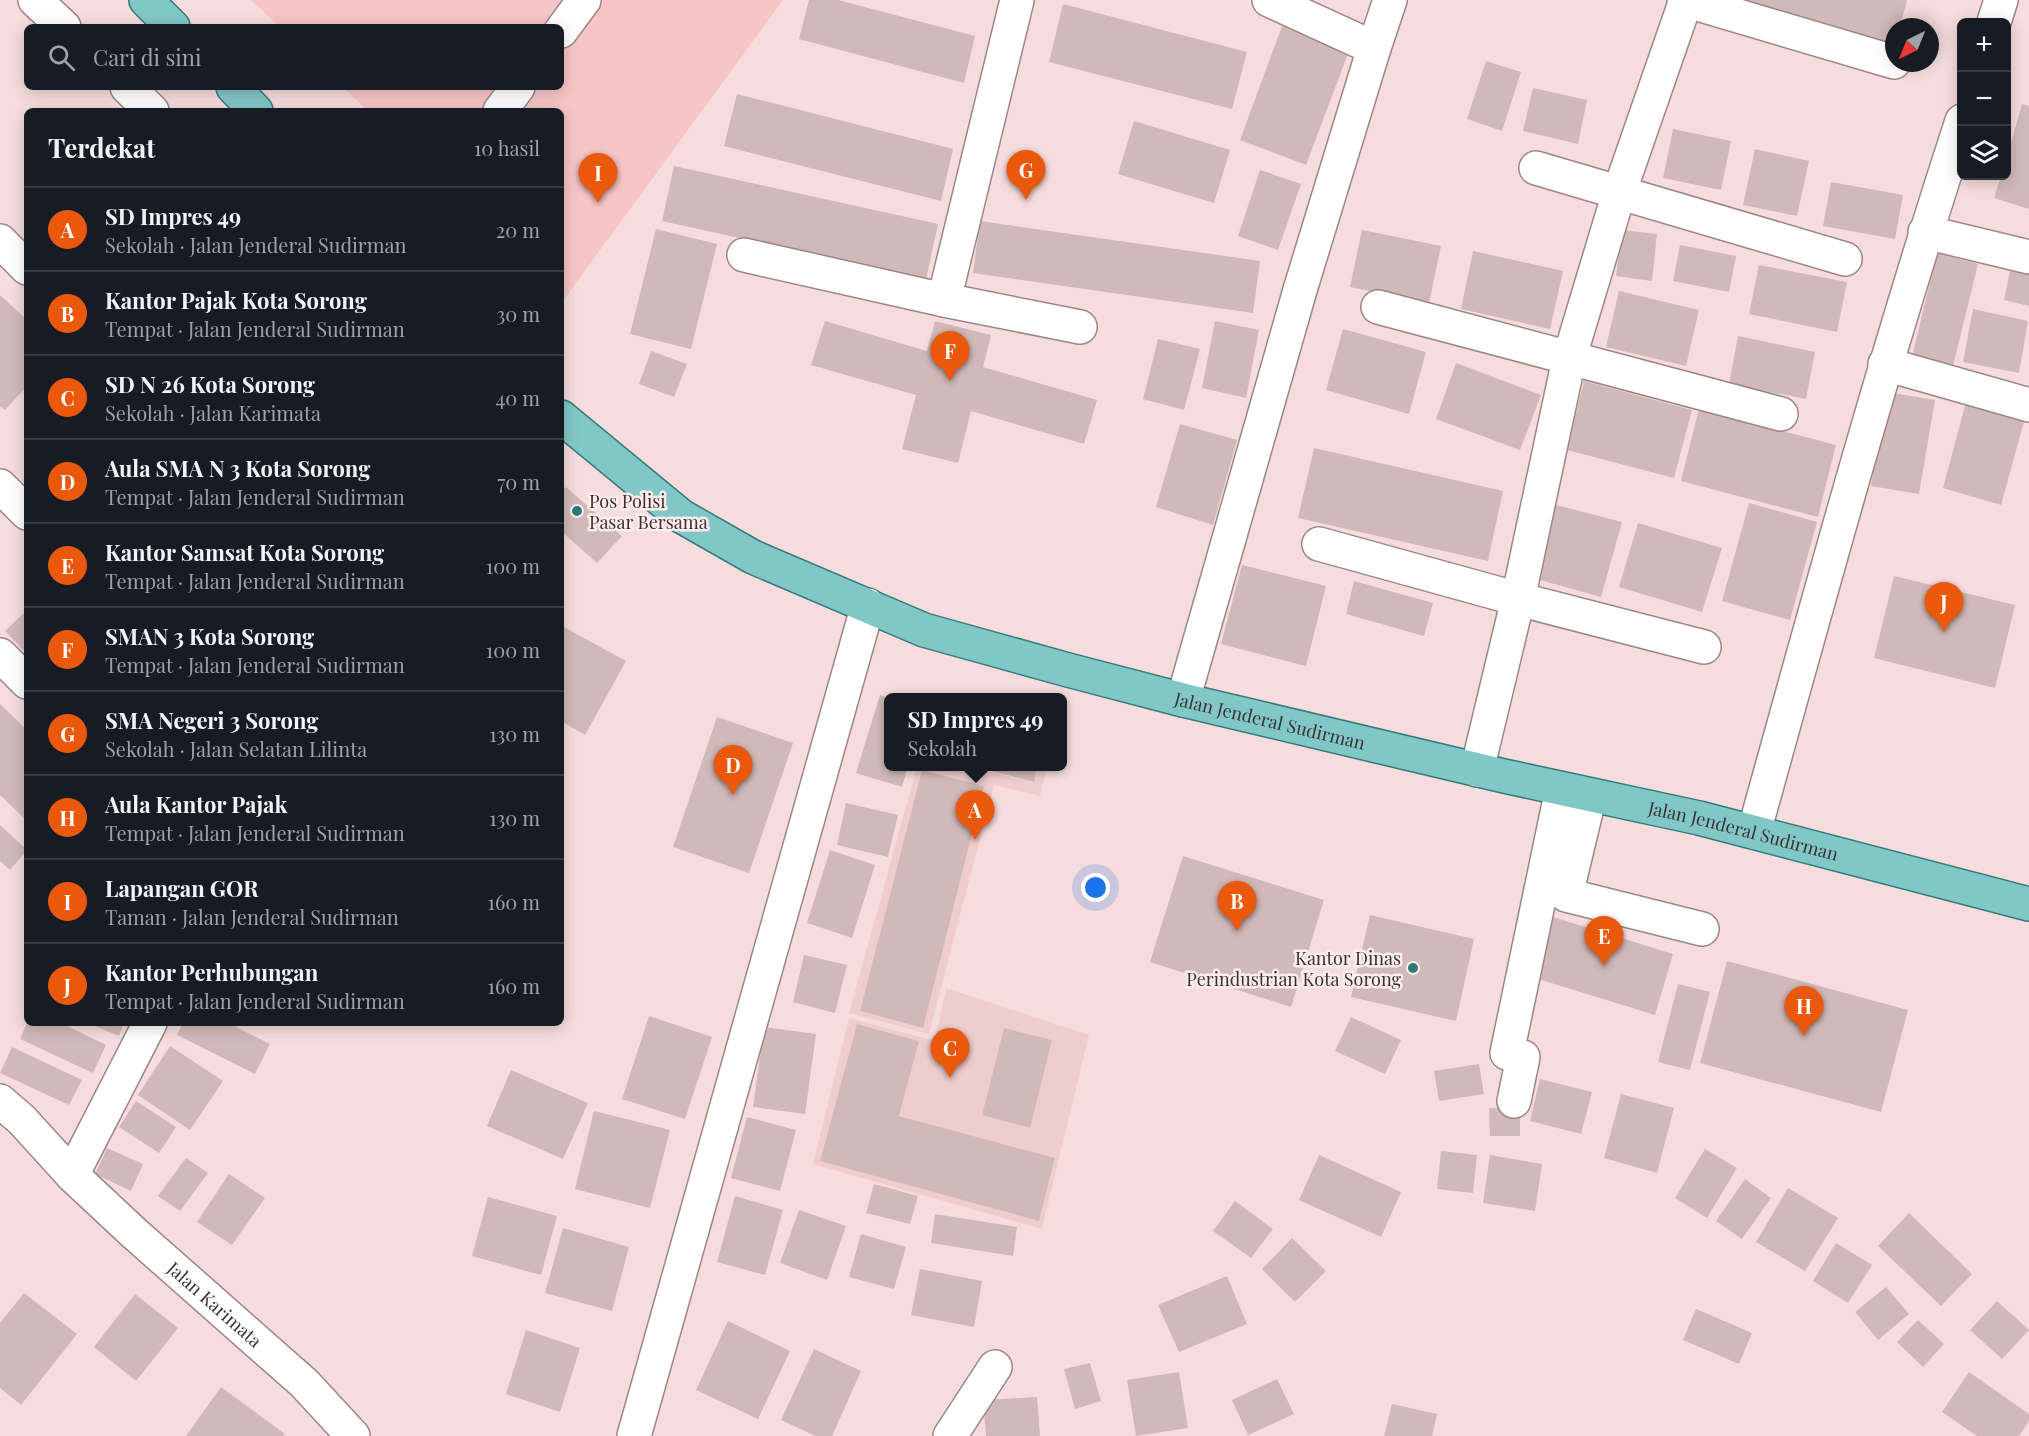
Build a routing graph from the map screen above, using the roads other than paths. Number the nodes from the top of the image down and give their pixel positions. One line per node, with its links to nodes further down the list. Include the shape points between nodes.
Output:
1 (35, 0): 10 (street)
2 (146, 0): 11 (main road)
3 (584, 0): 12 (street)
4 (1017, 0): 30 (street)
5 (1269, 0): 13 (street)
6 (1390, 0): 13 (street)
7 (1685, 0): 14 (street); 23 (street)
8 (2001, 0): 9 (street)
9 (1995, 18)
10 (61, 24)
11 (170, 24)
12 (564, 27)
13 (1374, 48): 46 (street)
14 (1885, 60)
15 (130, 90): 18 (street)
16 (236, 90): 19 (main road)
17 (516, 90): 20 (street)
18 (149, 108)
19 (253, 108)
20 (502, 108)
21 (1960, 126): 24 (street)
22 (1536, 168): 23 (street)
23 (1619, 193): 28 (street); 33 (street)
24 (1925, 232): 27 (street); 34 (street)
25 (0, 241): 29 (street)
26 (744, 255): 30 (street)
27 (2029, 257)
28 (1845, 259)
29 (24, 265)
30 (944, 300): 32 (street)
31 (1378, 308): 33 (street)
32 (1080, 327)
33 (1569, 359): 36 (street); 41 (street)
34 (1886, 364): 35 (street); 49 (street)
35 (2029, 405)
36 (1781, 414)
37 (564, 419): 42 (main road, Jalan Jenderal Sudirman, via 681,516 753,557)
38 (0, 486): 39 (street)
39 (24, 510)
40 (1319, 544): 41 (street)
41 (1518, 600): 43 (street); 47 (street)
42 (868, 605): 46 (main road, Jalan Jenderal Sudirman, via 924,630); 58 (street)
43 (1704, 647)
44 (0, 655): 45 (street)
45 (24, 679)
46 (1183, 700): 47 (main road, Jalan Jenderal Sudirman)
47 (1477, 770): 48 (main road, Jalan Jenderal Sudirman)
48 (1576, 792): 49 (main road, Jalan Jenderal Sudirman); 51 (street, via 1566,895); 54 (street, via 1506,1053 1523,1057)
49 (1754, 832): 50 (main road, Jalan Jenderal Sudirman)
50 (2029, 904)
51 (1702, 929)
52 (148, 1026): 55 (street)
53 (0, 1101): 55 (street, Jalan Karimata)
54 (1514, 1101)
55 (72, 1175): 57 (street, Jalan Karimata, via 304,1383)
56 (995, 1367): 59 (street)
57 (353, 1436)
58 (634, 1436)
59 (950, 1436)

